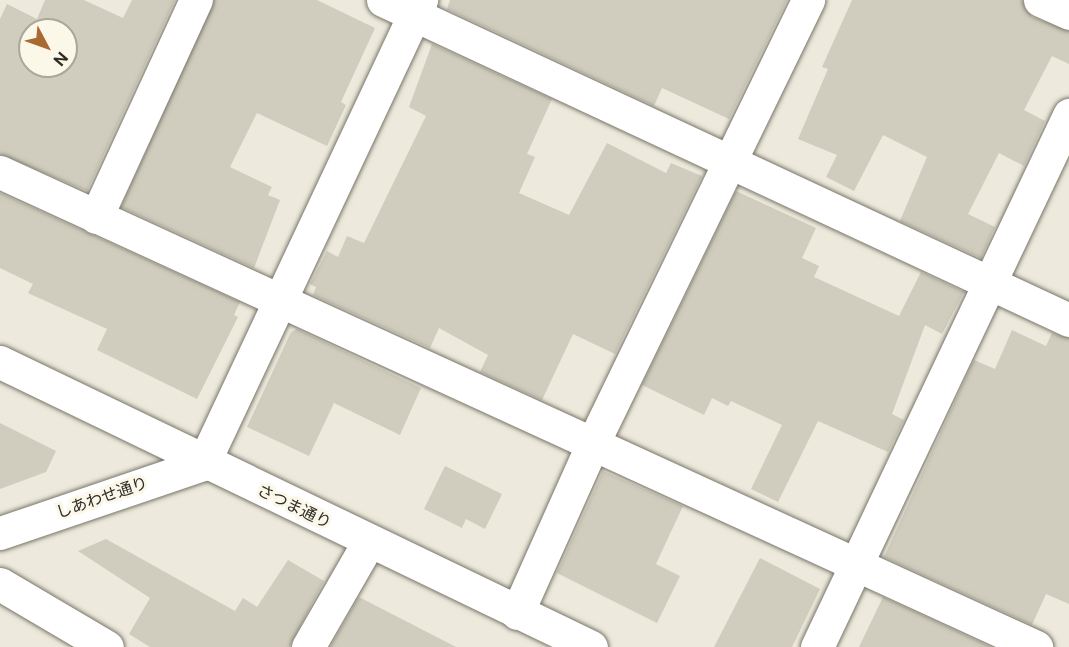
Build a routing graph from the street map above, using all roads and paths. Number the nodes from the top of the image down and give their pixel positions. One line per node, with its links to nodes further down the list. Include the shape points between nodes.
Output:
1 (196, 0): 10 (street)
2 (383, 0): 5 (street)
3 (808, 0): 8 (street)
4 (1040, 0): 6 (street)
5 (417, 7): 8 (street); 12 (street)
6 (1069, 13)
7 (1069, 115): 11 (street)
8 (732, 162): 11 (street); 15 (street)
9 (0, 172): 10 (street)
10 (96, 217): 12 (street)
11 (990, 283): 13 (street); 19 (street)
12 (279, 303): 15 (street); 16 (street)
13 (1069, 320)
14 (0, 362): 16 (street, さつま通り)
15 (592, 445): 19 (street); 21 (street)
16 (203, 464): 17 (street, しあわせ通り); 18 (street, さつま通り)
17 (0, 533)
18 (368, 543): 21 (street, さつま通り); 23 (street)
19 (858, 565): 25 (street); 26 (street)
20 (0, 584): 22 (street)
21 (517, 613): 24 (street, さつま通り)
22 (107, 647)
23 (308, 647)
24 (591, 647)
25 (817, 647)
26 (1036, 647)

